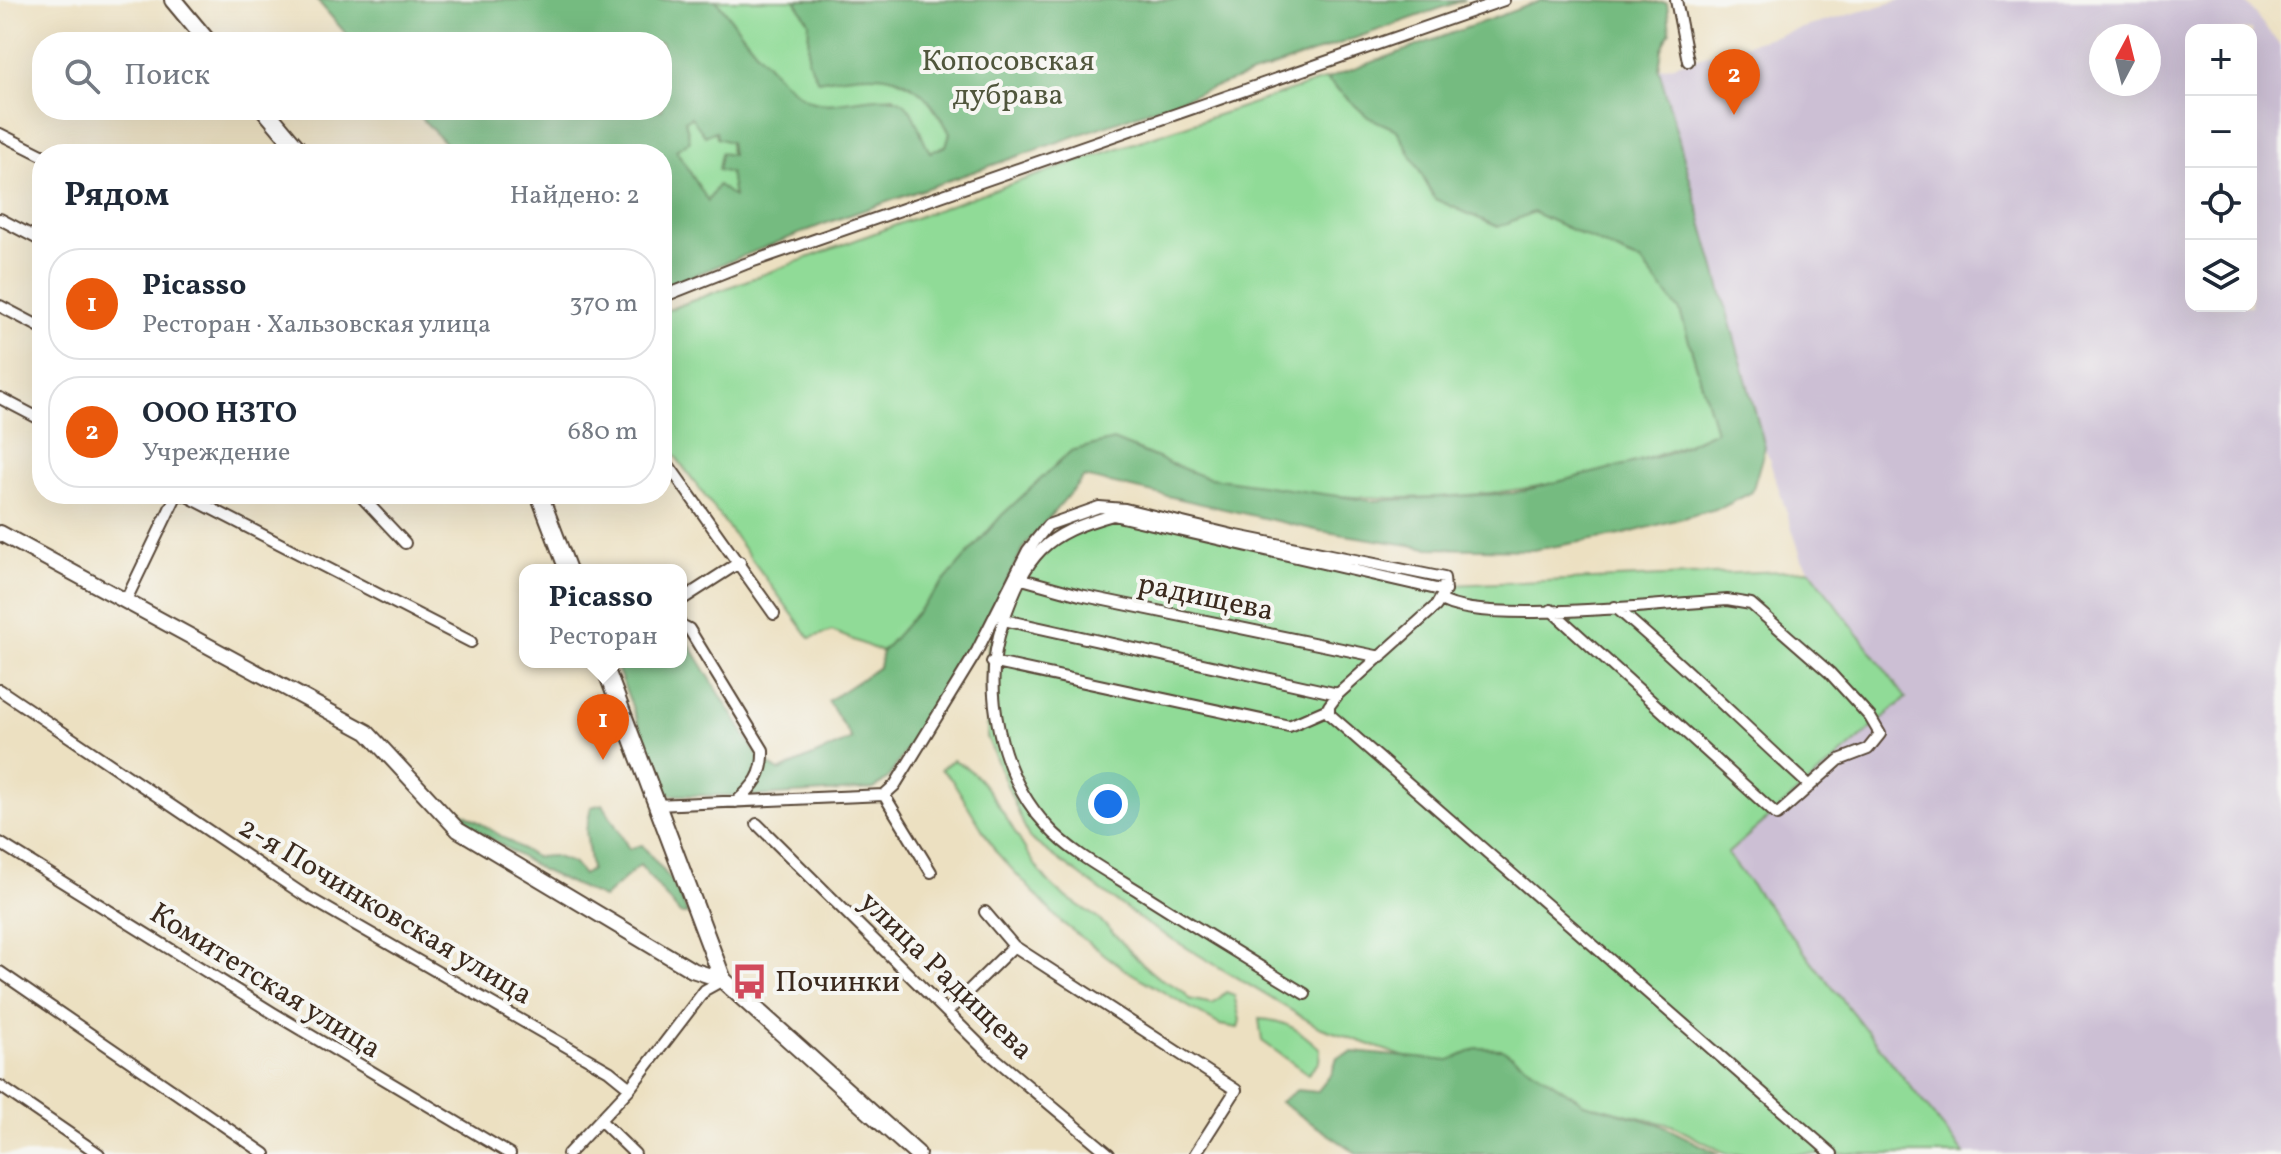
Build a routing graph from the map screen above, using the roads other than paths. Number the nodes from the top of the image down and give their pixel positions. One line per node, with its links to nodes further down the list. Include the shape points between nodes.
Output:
1 (173, 0): 4 (main road)
2 (1504, 0): 12 (street)
3 (1676, 0): 5 (street)
4 (200, 32)
5 (1688, 61)
6 (273, 120): 8 (main road)
7 (0, 134): 9 (street)
8 (294, 144)
9 (32, 150)
10 (0, 219): 11 (street)
11 (32, 236)
12 (672, 293)
13 (0, 306): 14 (street)
14 (32, 323)
15 (0, 398): 16 (street)
16 (32, 415)
17 (672, 470): 24 (street)
18 (172, 504): 29 (street)
19 (202, 504): 35 (street)
20 (368, 504): 23 (street)
21 (543, 504): 25 (main road)
22 (0, 533): 29 (street)
23 (405, 543)
24 (740, 562): 28 (street); 32 (street)
25 (566, 564)
26 (1022, 579): 27 (street, via 1043,545 1069,528 1113,515); 33 (street); 36 (street, радищева)
27 (1442, 595): 31 (street, via 1451,608); 36 (street); 43 (street, via 1444,578 1125,509 1099,507 1048,525 1028,550 977,651)
28 (687, 596)
29 (126, 600): 52 (street, via 367,732 458,830 692,970)
30 (1615, 607): 31 (street); 42 (street); 42 (street, via 1727,600 1751,604 1830,673 1880,734 1868,749 1839,760)
31 (1551, 610): 42 (street, via 1777,815)
32 (774, 614)
33 (1004, 620): 37 (street); 40 (street)
34 (687, 628): 44 (street, via 763,750 764,767 754,786)
35 (471, 642)
36 (1381, 657): 40 (street)
37 (992, 662): 41 (street, via 1289,726); 53 (street, via 997,724 1014,775 1047,826 1100,867)
38 (605, 668): 45 (main road)
39 (0, 690): 56 (street, 2-я Починковская улица, via 304,895 598,1064)
40 (1338, 694): 41 (street)
41 (1328, 709): 66 (street, via 1673,1019)
42 (1810, 786)
43 (884, 795): 44 (street); 48 (street)
44 (736, 802): 45 (street)
45 (656, 805): 52 (main road)
46 (757, 824): 54 (street, улица Радищева)
47 (0, 843): 60 (street, Комитетская улица)
48 (931, 872)
49 (985, 912): 50 (street)
50 (1014, 946): 54 (street); 65 (street, via 1236,1090)
51 (0, 972): 59 (street)
52 (723, 980): 56 (street, via 705,990); 63 (main road)
53 (1305, 994)
54 (947, 1012): 64 (street, улица Радищева)
55 (0, 1086): 58 (street)
56 (630, 1088): 57 (street)
57 (601, 1121): 61 (street); 62 (street)
58 (99, 1154)
59 (265, 1154)
60 (510, 1154)
61 (568, 1154)
62 (635, 1154)
63 (917, 1154)
64 (1109, 1154)
65 (1195, 1154)
66 (1832, 1154)

